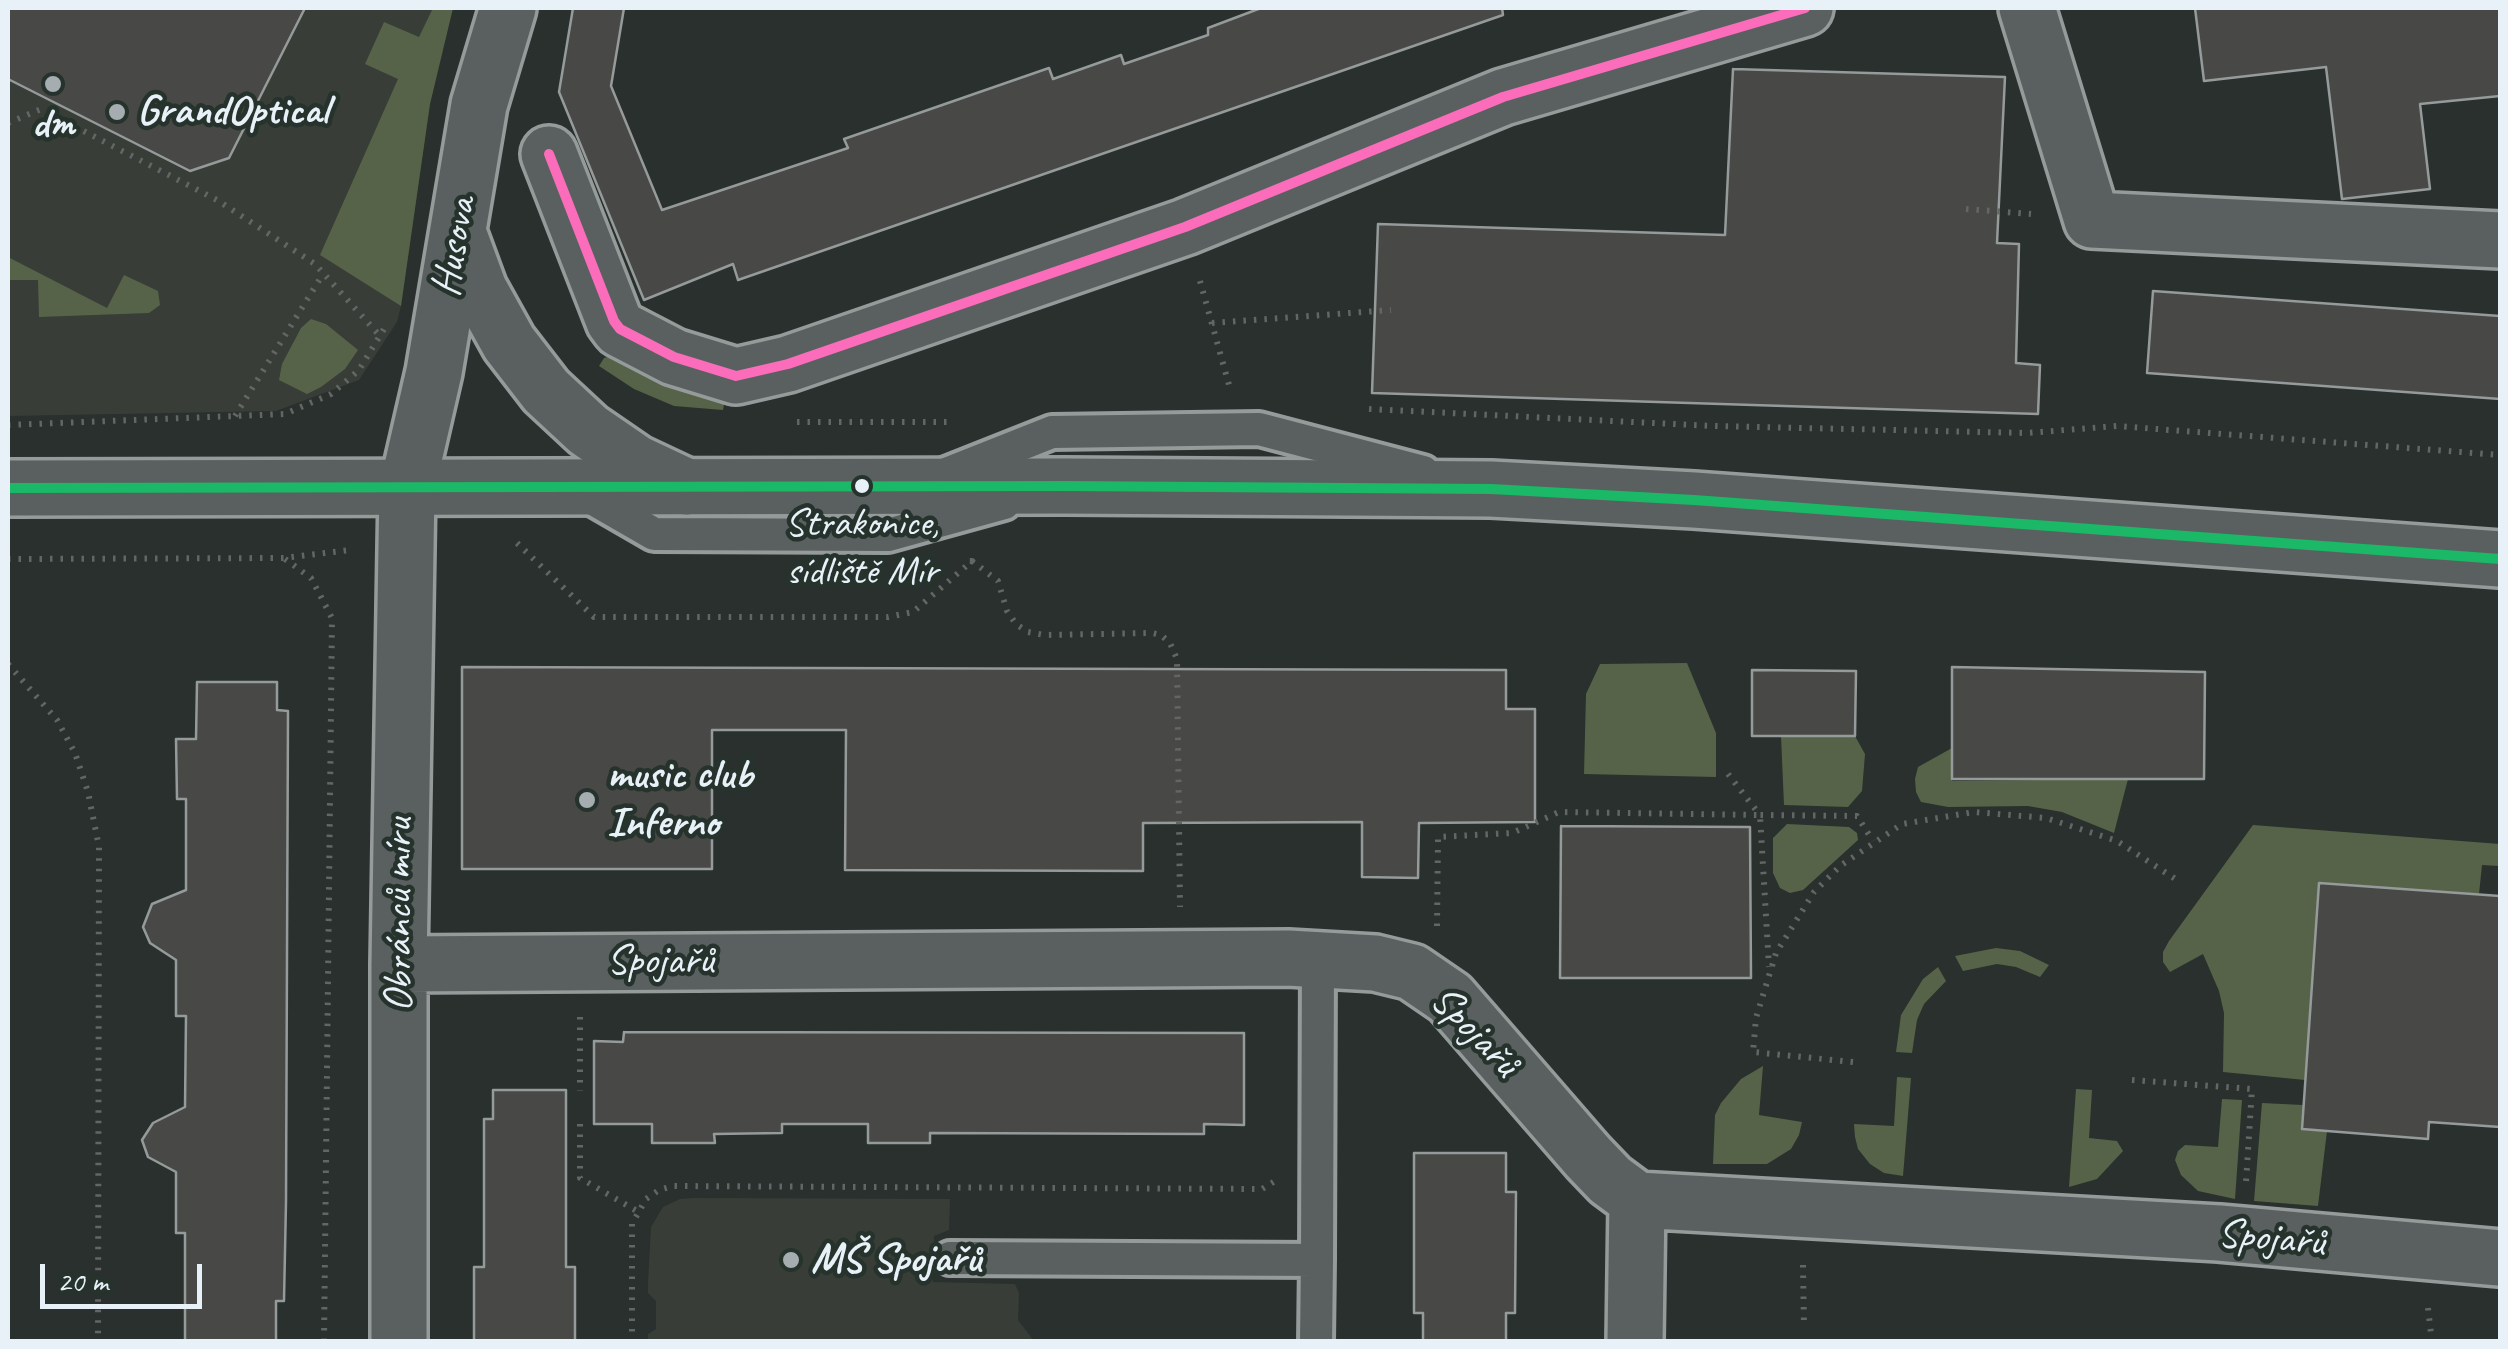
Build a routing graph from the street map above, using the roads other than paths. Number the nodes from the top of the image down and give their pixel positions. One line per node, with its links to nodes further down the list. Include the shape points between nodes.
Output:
1 (508, 8): 5 (street, Husova, via 479,105)
2 (1805, 8): 4 (street, via 1504,96 1186,227 736,376 674,357 620,329)
3 (2028, 8): 6 (street, via 2092,220)
4 (549, 154)
5 (457, 230): 9 (street, via 479,289 546,391 636,463); 11 (street, Husova)
6 (2500, 240)
7 (914, 486): 8 (street); 9 (street); 13 (lane, via 1052,432 1259,429)
8 (1065, 486): 12 (lane, via 888,534 654,534); 13 (street)
9 (688, 487): 12 (street)
10 (8, 488): 11 (street)
11 (406, 488): 12 (street); 16 (street, Obránců míru)
12 (575, 488)
13 (1491, 489): 14 (street)
14 (2500, 559)
15 (1318, 959): 16 (street, Spojařů); 17 (street, Spojařů, via 1375,963 1433,984 1599,1169); 20 (lane)
16 (400, 964): 21 (street, Obránců míru)
17 (1637, 1200): 19 (street, Spojařů, via 2242,1235); 23 (street)
18 (950, 1258): 20 (lane)
19 (2500, 1258)
20 (1317, 1260): 22 (lane)
21 (399, 1342)
22 (1316, 1342)
23 (1635, 1342)

